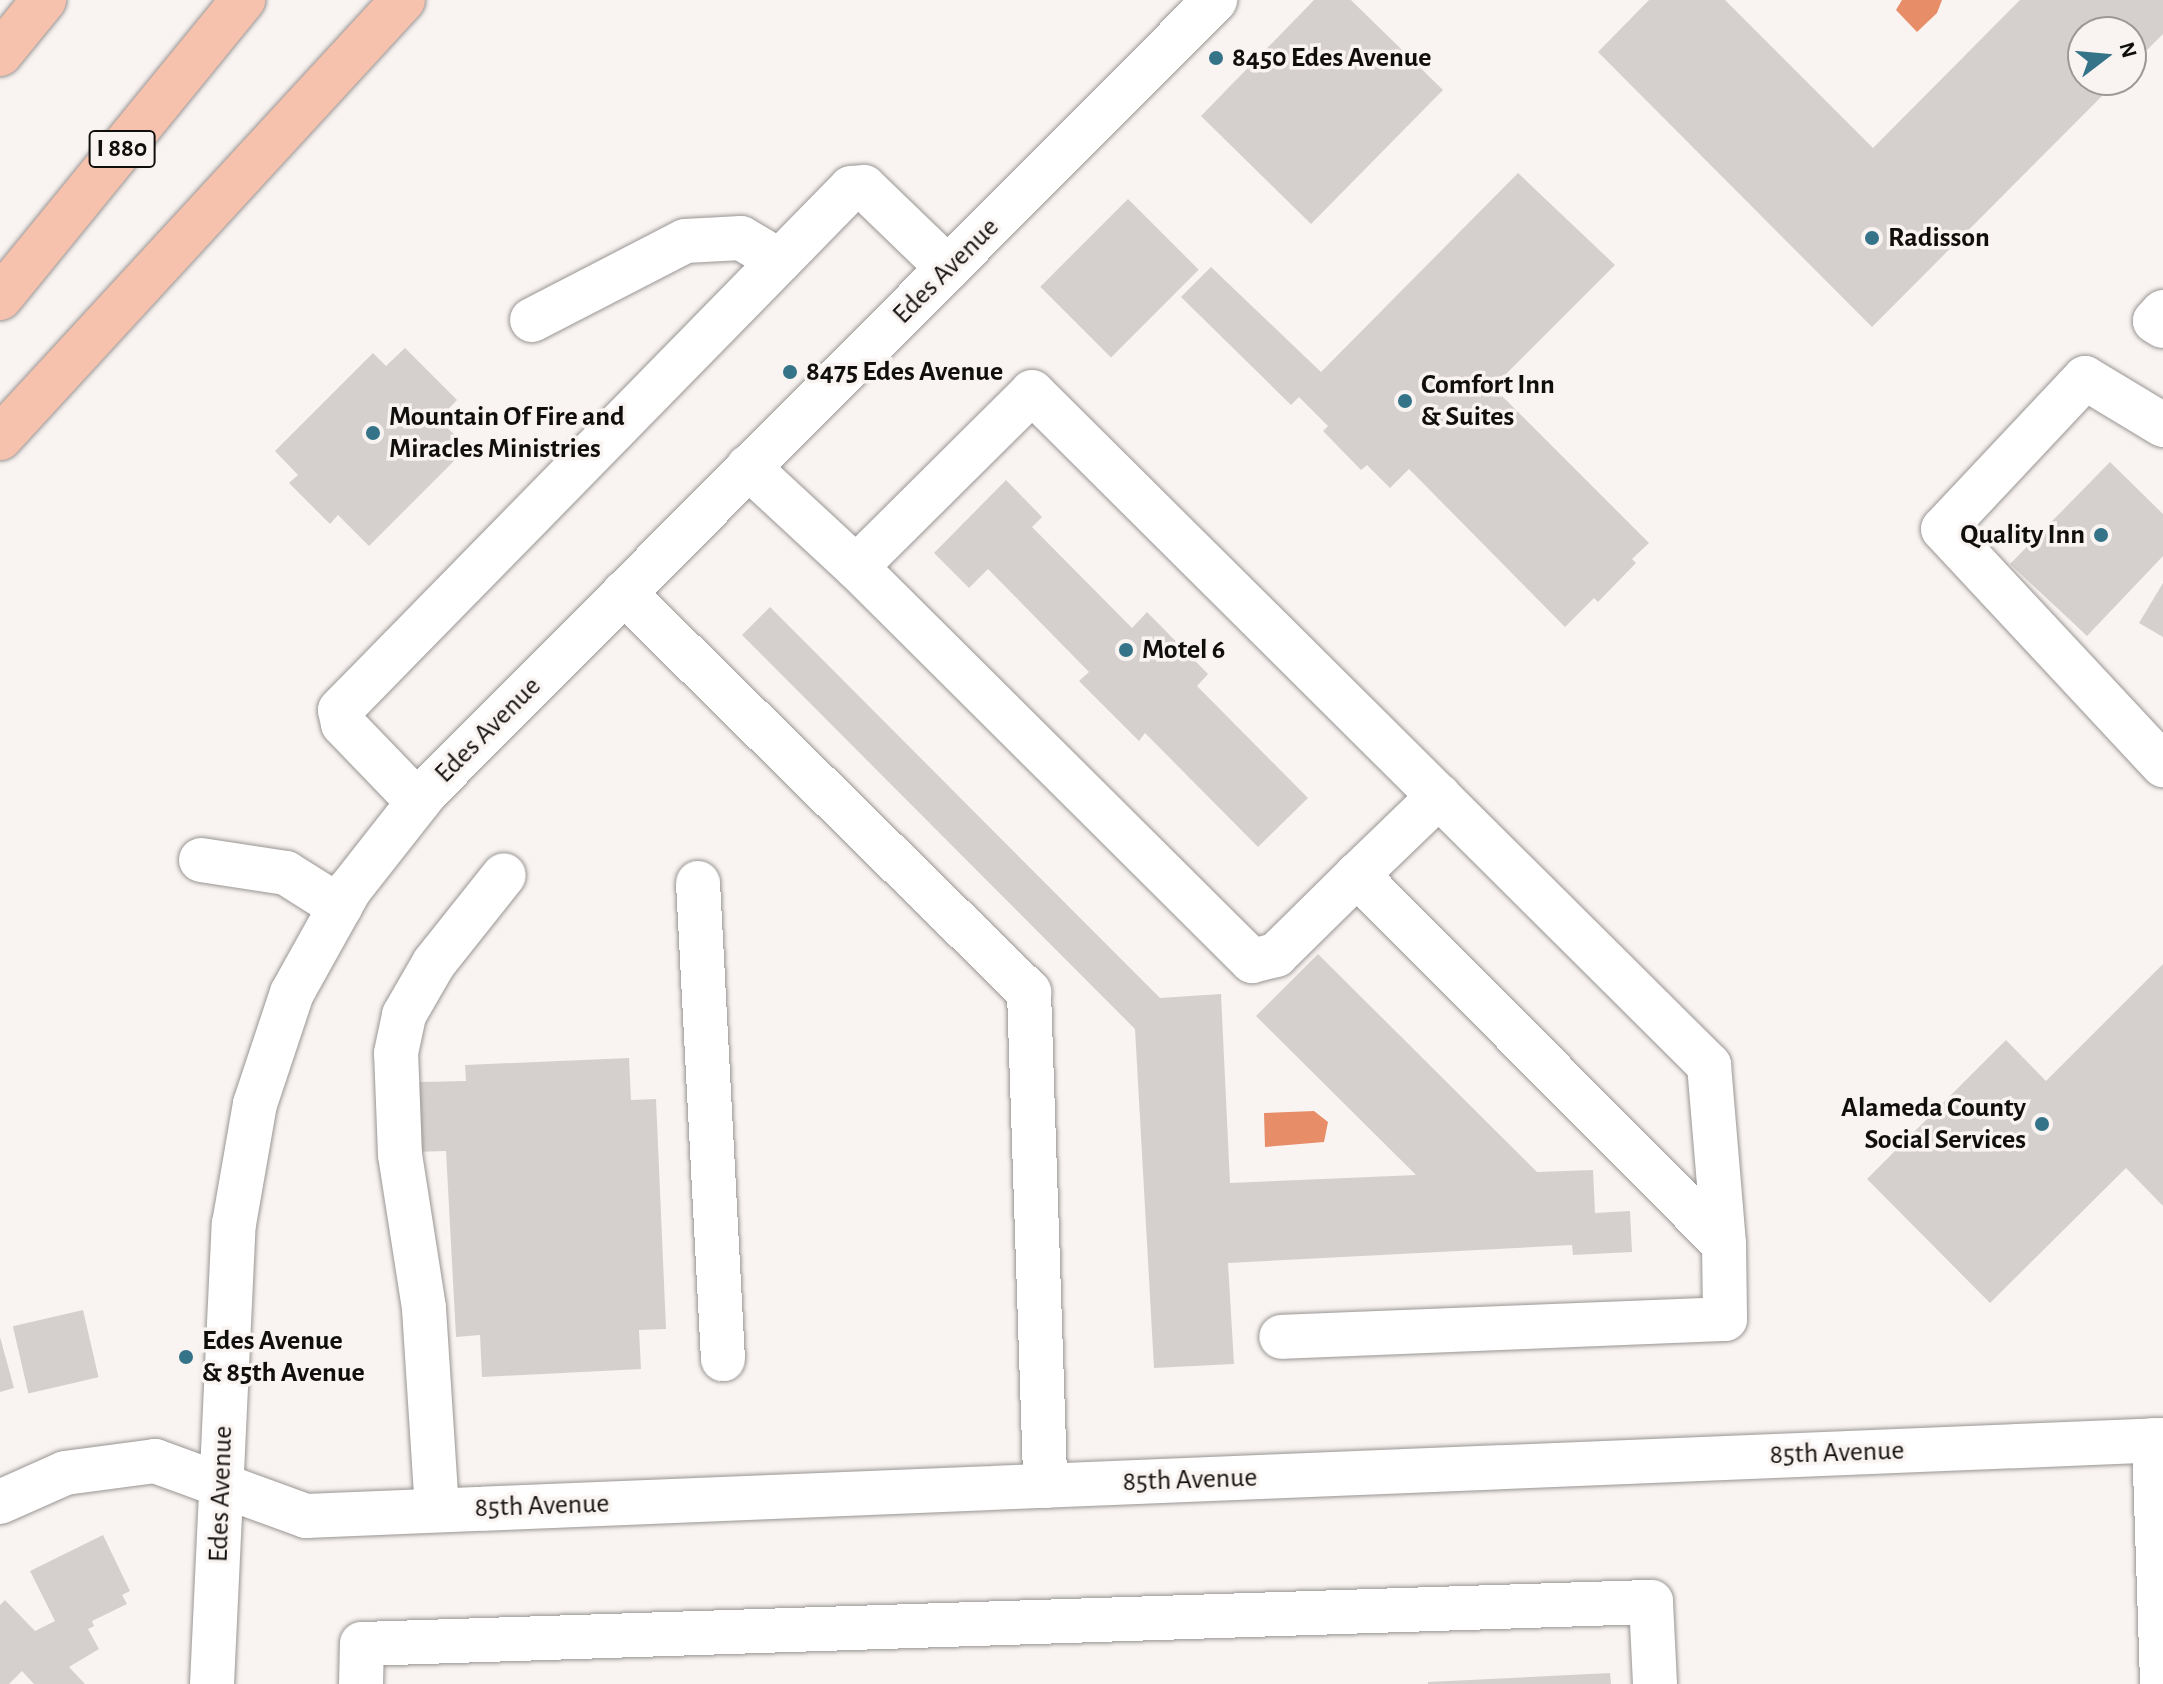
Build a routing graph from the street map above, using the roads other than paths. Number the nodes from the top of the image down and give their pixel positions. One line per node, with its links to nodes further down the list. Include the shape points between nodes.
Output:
1 (44, 0): 5 (highway)
2 (243, 0): 8 (highway, I 880)
3 (403, 0): 13 (highway)
4 (1215, 0): 7 (street, Edes Avenue)
5 (0, 54)
6 (780, 261): 7 (street, via 851,188 864,187); 10 (street, via 741,238 685,241); 19 (street, via 340,710 343,724)
7 (948, 268): 14 (street, Edes Avenue)
8 (0, 298)
9 (2163, 312): 11 (street, via 2155,321)
10 (532, 320)
11 (2163, 326)
12 (2163, 425): 17 (street, via 2085,378 1943,529)
13 (0, 438)
14 (748, 467): 15 (street); 16 (street, Edes Avenue)
15 (856, 567): 18 (street, via 1032,392); 22 (street, via 1252,961 1276,955)
16 (624, 593): 19 (street, Edes Avenue); 30 (street, via 1029,992)
17 (2163, 765)
18 (1439, 796): 22 (street); 25 (street, via 1709,1065)
19 (418, 802): 24 (street, Edes Avenue)
20 (201, 860): 24 (street, via 286,873)
21 (504, 875): 32 (street, via 434,963 404,1015 396,1053 400,1155 424,1308)
22 (1357, 875): 25 (street)
23 (698, 883): 27 (street)
24 (340, 907): 29 (street, Edes Avenue, via 292,993 255,1104 234,1224)
25 (1724, 1244): 26 (street, via 1725,1319)
26 (1281, 1337)
27 (723, 1359)
28 (2158, 1440): 30 (street, 85th Avenue); 33 (street)
29 (222, 1486): 31 (street, 85th Avenue, via 155,1461 65,1473); 32 (street, 85th Avenue, via 306,1516); 34 (street, Edes Avenue)
30 (1045, 1486): 32 (street, 85th Avenue)
31 (0, 1502)
32 (437, 1510)
33 (2160, 1582): 37 (street)
34 (212, 1684)
35 (361, 1684): 36 (street, via 362,1644 1651,1602)
36 (1655, 1684)
37 (2162, 1684)

